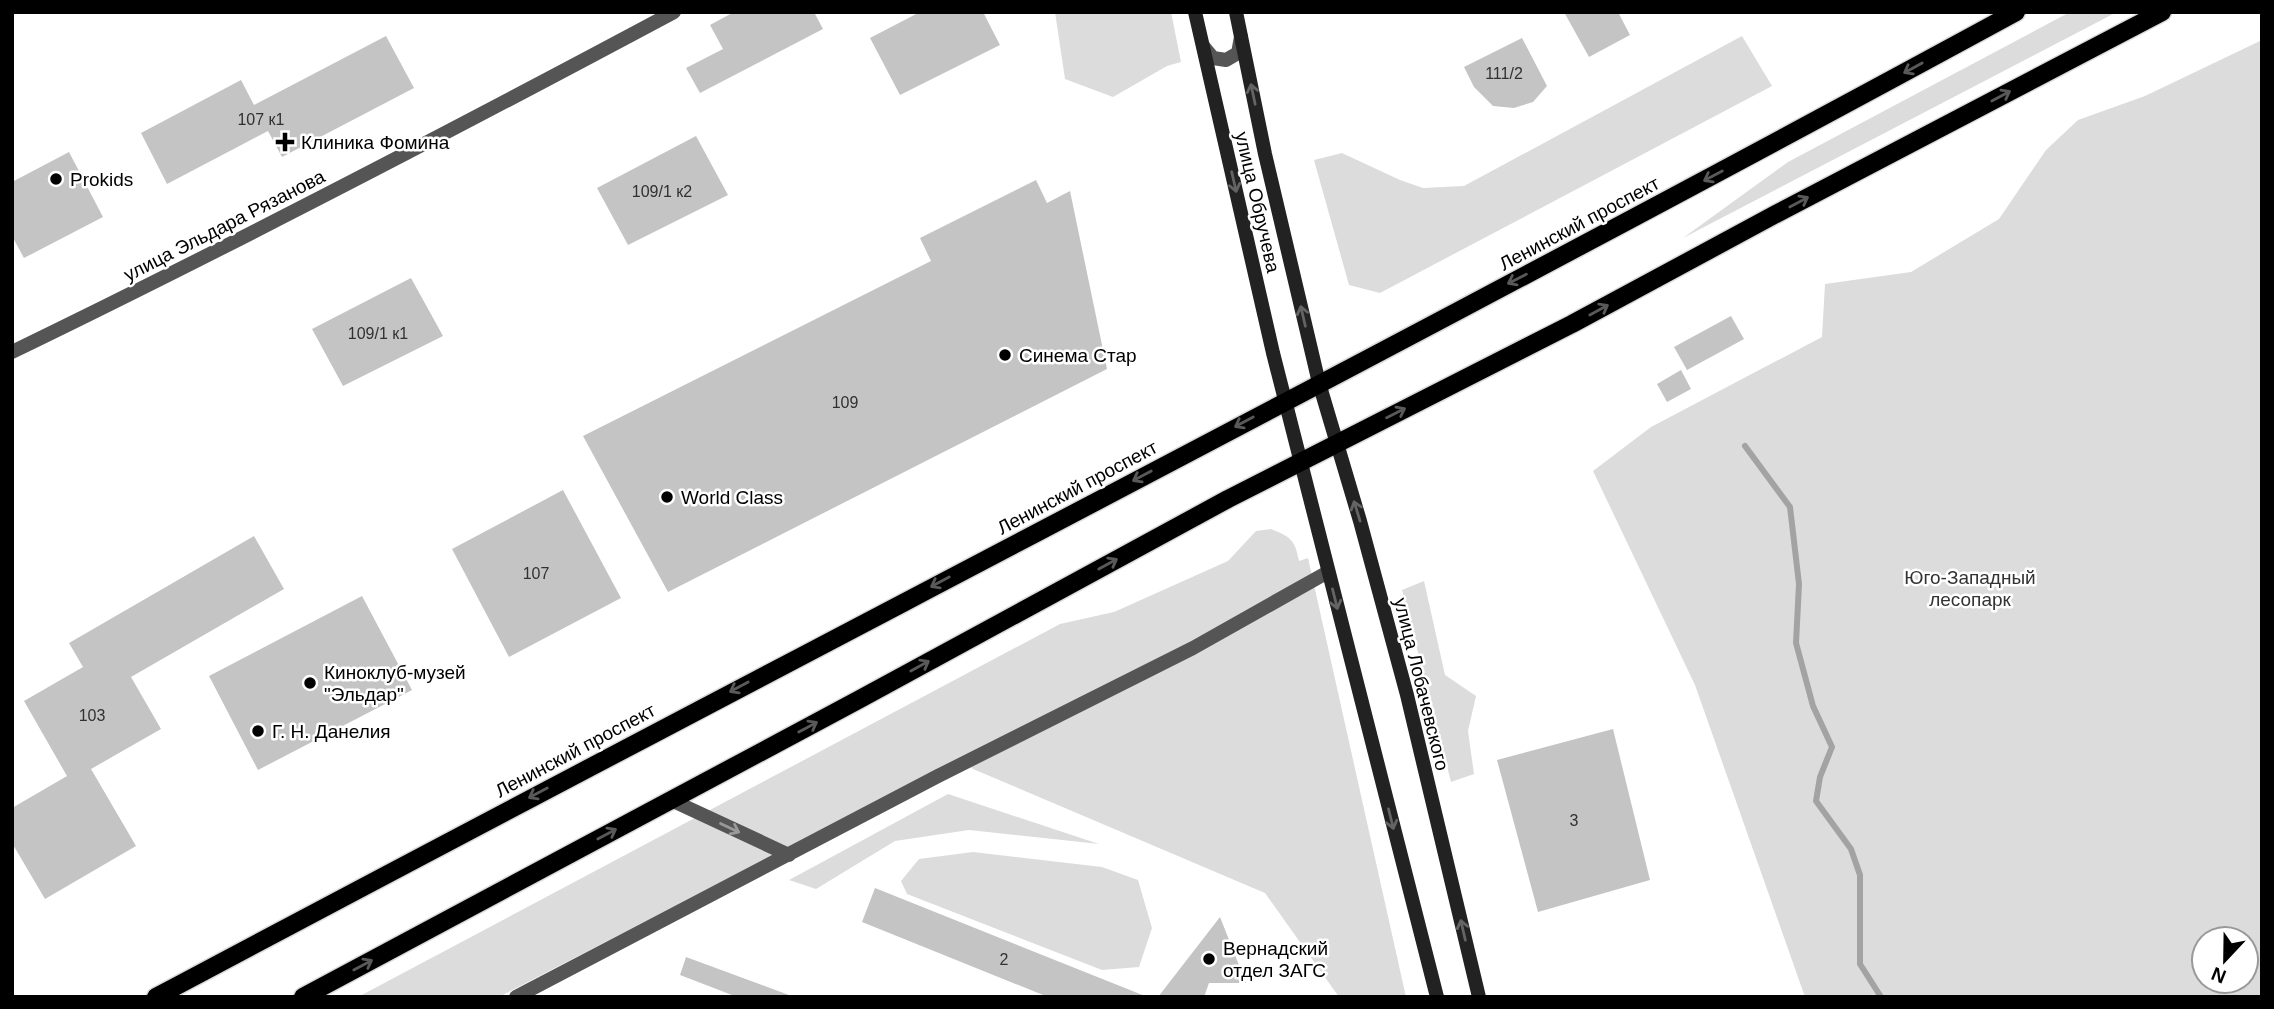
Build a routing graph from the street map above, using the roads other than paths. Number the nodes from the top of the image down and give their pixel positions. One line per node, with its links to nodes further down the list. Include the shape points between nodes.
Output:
1 (674, 12): 8 (street, улица Эльдара Рязанова, via 176,272)
2 (1195, 12): 7 (main road, улица Обручева)
3 (1236, 12): 6 (main road, улица Обручева)
4 (2016, 12): 9 (main road, Ленинский проспект, one-way to 9)
5 (2162, 12): 11 (main road, one-way to 5)
6 (1241, 36): 7 (street, via 1238,52 1226,60 1210,57); 9 (main road, улица Обручева, one-way to 6)
7 (1202, 45): 10 (main road, улица Обручева, one-way to 10)
8 (12, 352)
9 (1319, 383): 10 (main road, Ленинский проспект); 11 (main road, улица Лобачевского)
10 (1286, 400): 12 (main road); 16 (main road, Ленинский проспект, one-way to 16)
11 (1336, 444): 12 (main road); 20 (main road, улица Лобачевского, one-way to 11, via 1407,695)
12 (1301, 461): 13 (main road); 14 (main road, one-way to 12)
13 (1328, 572): 15 (street, via 1193,649); 19 (main road, one-way to 19)
14 (671, 800): 15 (street, one-way to 15); 17 (main road, one-way to 14)
15 (789, 855): 18 (street)
16 (156, 997)
17 (303, 997)
18 (516, 997)
19 (1437, 997)
20 (1479, 997)

